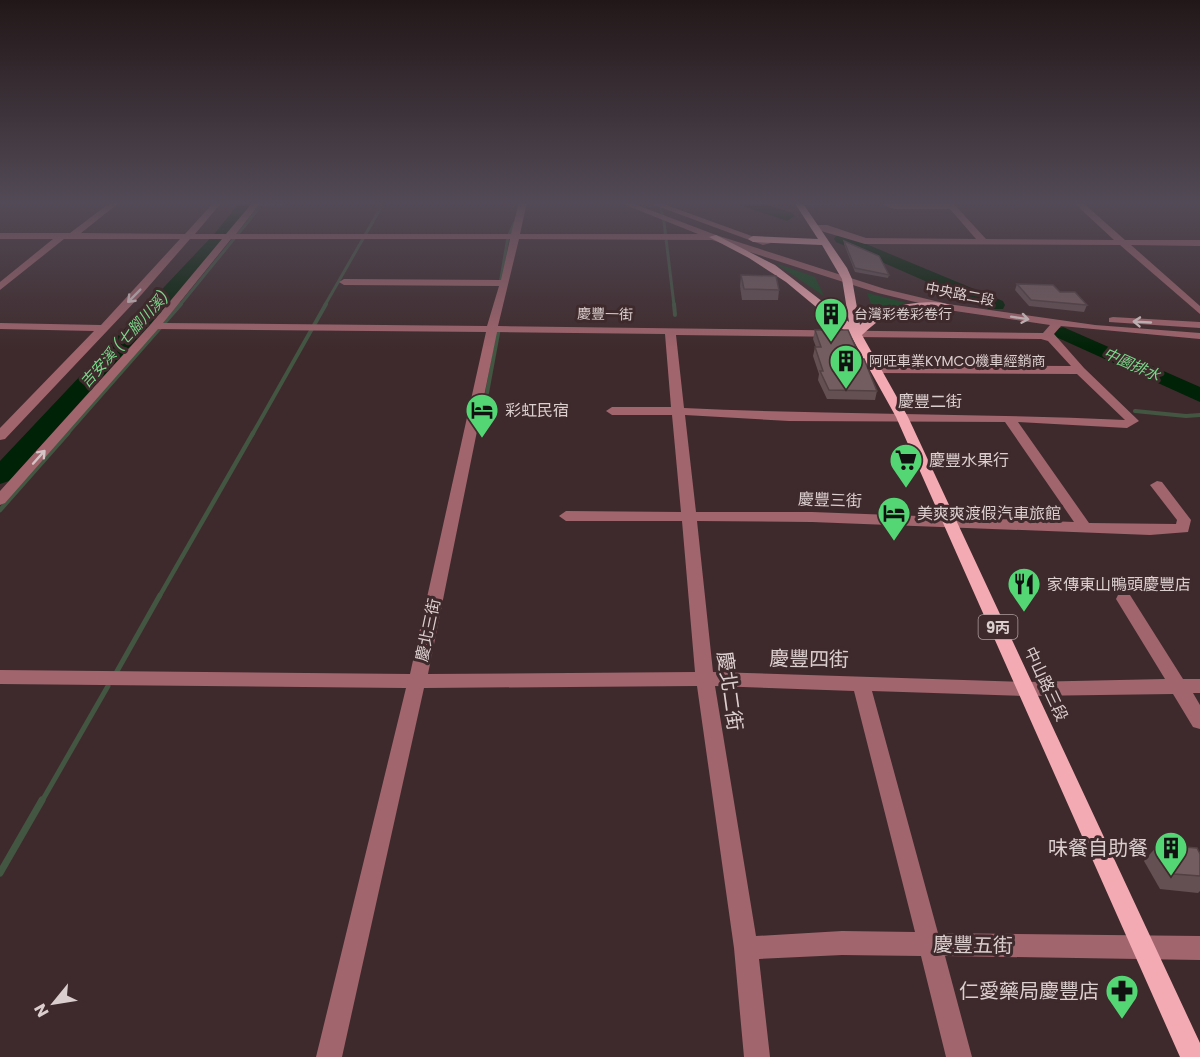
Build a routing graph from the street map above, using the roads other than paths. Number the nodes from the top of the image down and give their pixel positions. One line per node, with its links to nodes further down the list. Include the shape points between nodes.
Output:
1 (46, 251): 13 (street)
2 (177, 251): 20 (street, one-way to 20)
3 (211, 251): 18 (street)
4 (511, 251): 12 (street, 慶北三街)
5 (745, 251): 23 (main road, via 809,292)
6 (766, 251): 10 (street, 中央路二段)
7 (786, 251): 10 (street, 中央路二段)
8 (830, 251): 10 (main road, 中山路三段 / 9丙)
9 (1133, 251): 15 (street)
10 (844, 273): 14 (street, 中央路二段); 19 (street, 中央路二段, one-way to 10, via 1078,317 979,303); 23 (main road, 中山路三段 / 9丙)
11 (344, 282): 12 (street)
12 (505, 283): 21 (street, 慶北三街)
13 (0, 286)
14 (948, 307): 16 (street, 中央路二段, one-way to 16); 23 (main road, via 896,309 872,319)
15 (1200, 311)
16 (1057, 324): 24 (street, 中央路二段); 25 (street, via 1048,334)
17 (0, 326): 20 (street)
18 (155, 326): 21 (street, 慶豐一街); 34 (street, one-way to 18)
19 (1200, 326)
20 (104, 328): 32 (street)
21 (492, 328): 22 (street, 慶豐一街); 42 (street, 慶北三街)
22 (670, 330): 23 (street, 慶豐一街); 29 (street, 慶北二街)
23 (856, 334): 25 (street, 慶豐一街); 26 (main road, 中山路三段 / 9丙)
24 (1200, 336)
25 (1054, 339): 27 (street, 慶豐二街)
26 (877, 369): 27 (street); 30 (main road, 中山路三段 / 9丙)
27 (1080, 370): 31 (street, 慶豐二街, via 1133,421 1127,424)
28 (612, 411): 29 (street, 慶豐二街)
29 (679, 411): 30 (street, 慶豐二街, via 749,416); 35 (street, 慶北二街)
30 (902, 417): 31 (street, 慶豐二街); 37 (main road, 中山路三段 / 9丙)
31 (1009, 418): 38 (street)
32 (0, 436)
33 (1157, 485): 38 (street, 慶豐三街, via 1184,520 1183,529)
34 (0, 501)
35 (687, 515): 36 (street, 慶豐三街); 37 (street, 慶豐三街); 41 (street, 慶北二街)
36 (566, 516)
37 (949, 523): 38 (street, 慶豐三街); 46 (main road, 中山路三段 / 9丙)
38 (1084, 526)
39 (1124, 599): 44 (street)
40 (0, 677): 42 (street, 慶豐四街)
41 (705, 680): 42 (street, 慶豐四街); 43 (street, 慶豐四街); 49 (street, 慶北二街)
42 (417, 681): 52 (street, 慶北三街)
43 (861, 683): 46 (street, 慶豐四街); 48 (street)
44 (1178, 686): 45 (street, 慶豐四街); 46 (street, 慶豐四街); 47 (street)
45 (1200, 686)
46 (1027, 689): 51 (main road, 中山路三段 / 9丙)
47 (1200, 721)
48 (929, 945): 49 (street, 慶豐五街, via 842,943); 51 (street, 慶豐五街); 54 (street)
49 (746, 948): 53 (street, 慶北二街)
50 (1200, 948): 51 (street, 慶豐五街)
51 (1143, 949): 55 (main road, 中山路三段 / 9丙)
52 (329, 1057)
53 (757, 1057)
54 (959, 1057)
55 (1193, 1057)

